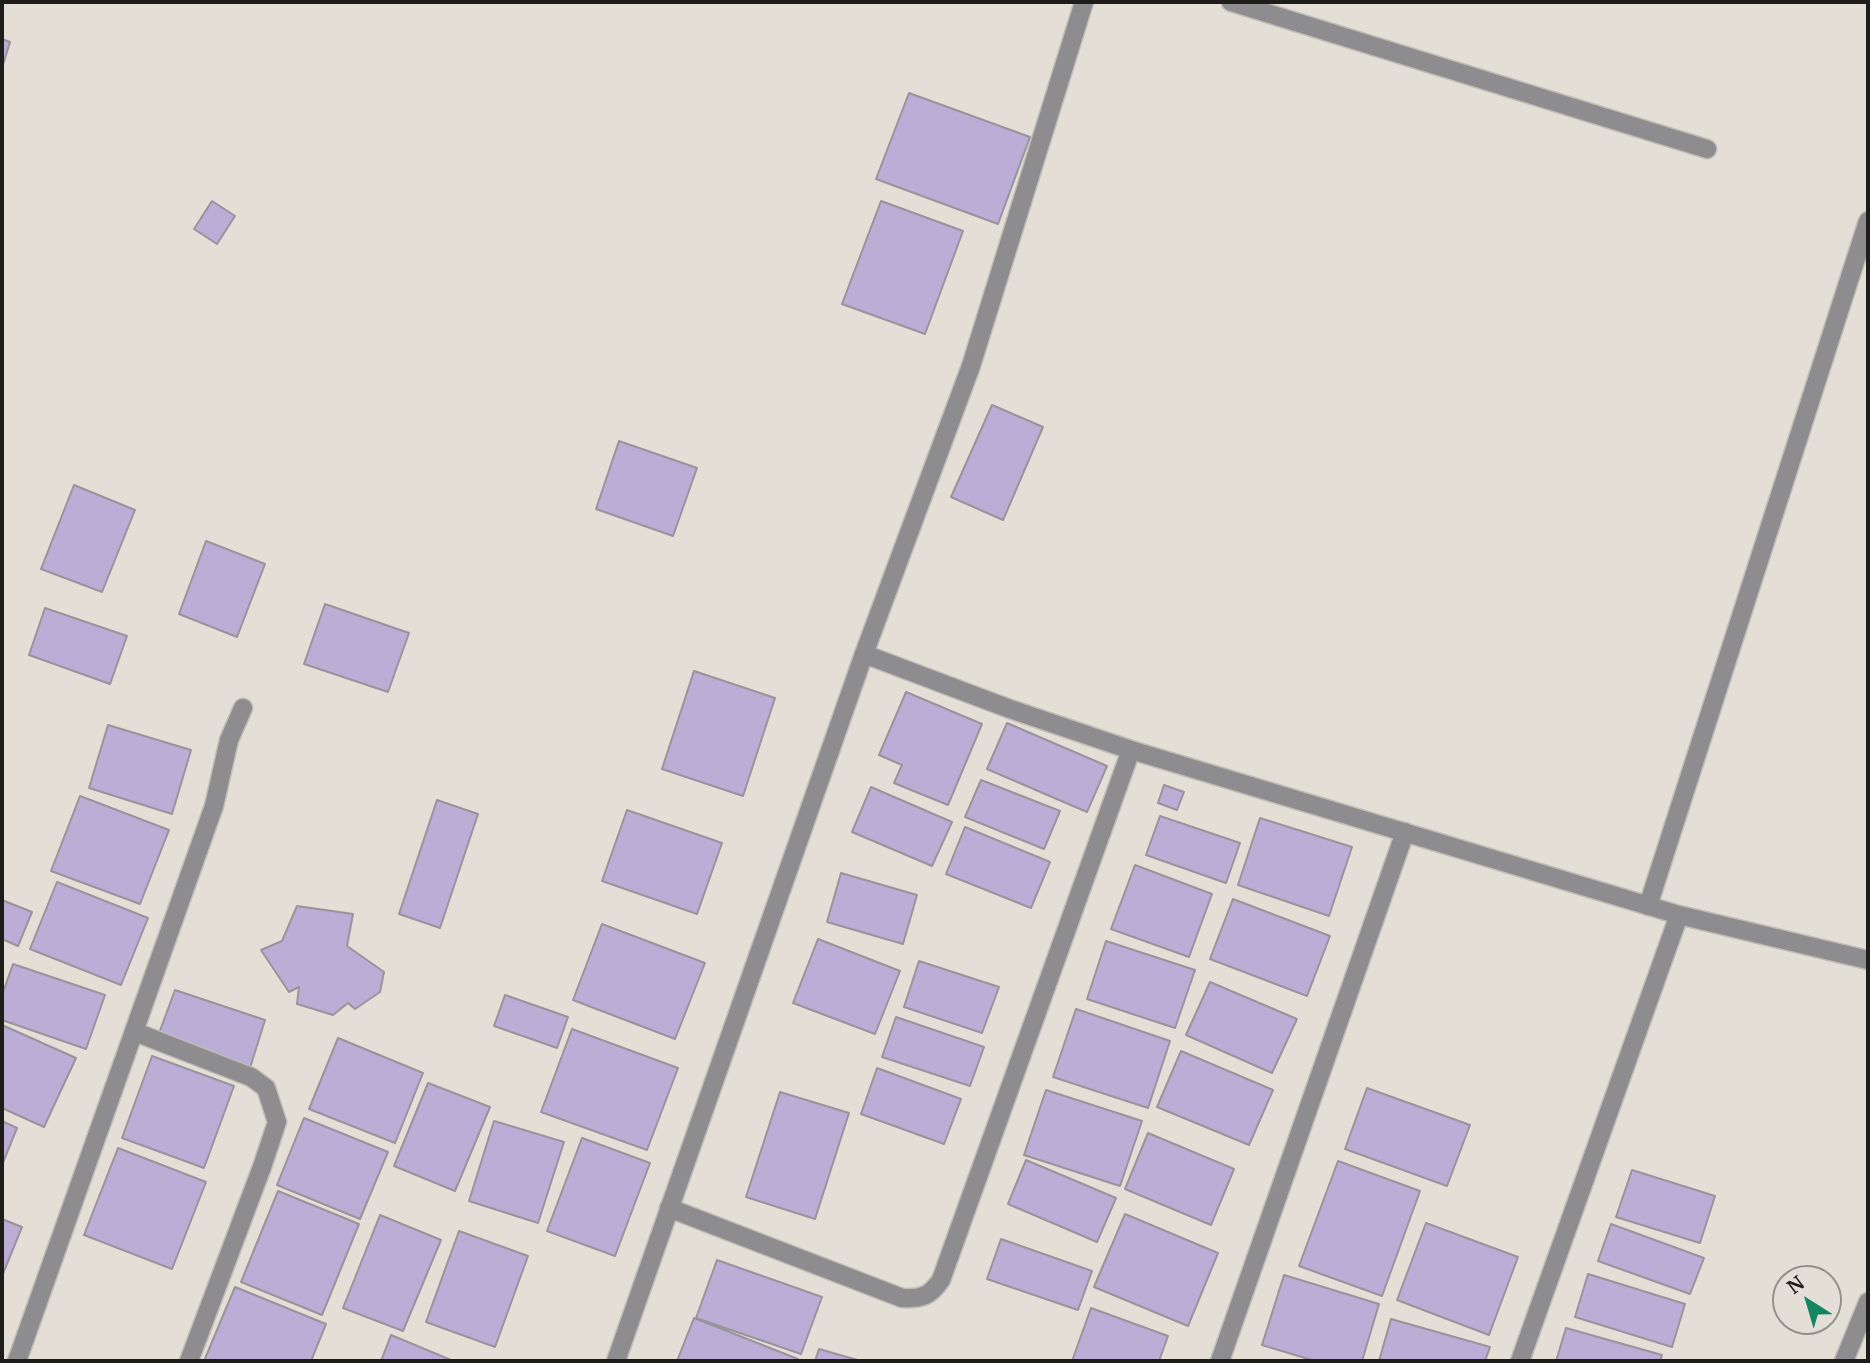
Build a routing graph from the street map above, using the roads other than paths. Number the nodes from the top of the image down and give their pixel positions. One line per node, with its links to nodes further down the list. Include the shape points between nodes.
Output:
1 (1084, 2): 5 (street, via 971,366)
2 (1231, 2): 3 (street)
3 (1707, 149)
4 (1868, 221): 9 (street)
5 (864, 654): 7 (street); 13 (street)
6 (243, 708): 12 (street)
7 (1131, 750): 8 (street); 13 (street, via 946,1268 931,1294 902,1298)
8 (1405, 832): 9 (street); 18 (street)
9 (1648, 906): 10 (street)
10 (1679, 915): 11 (street); 19 (street)
11 (1868, 960)
12 (135, 1032): 15 (street); 16 (street, via 251,1077 267,1088 276,1122)
13 (669, 1208): 17 (street)
14 (1868, 1302): 20 (street)
15 (17, 1361)
16 (189, 1361)
17 (616, 1361)
18 (1220, 1361)
19 (1520, 1361)
20 (1844, 1361)

